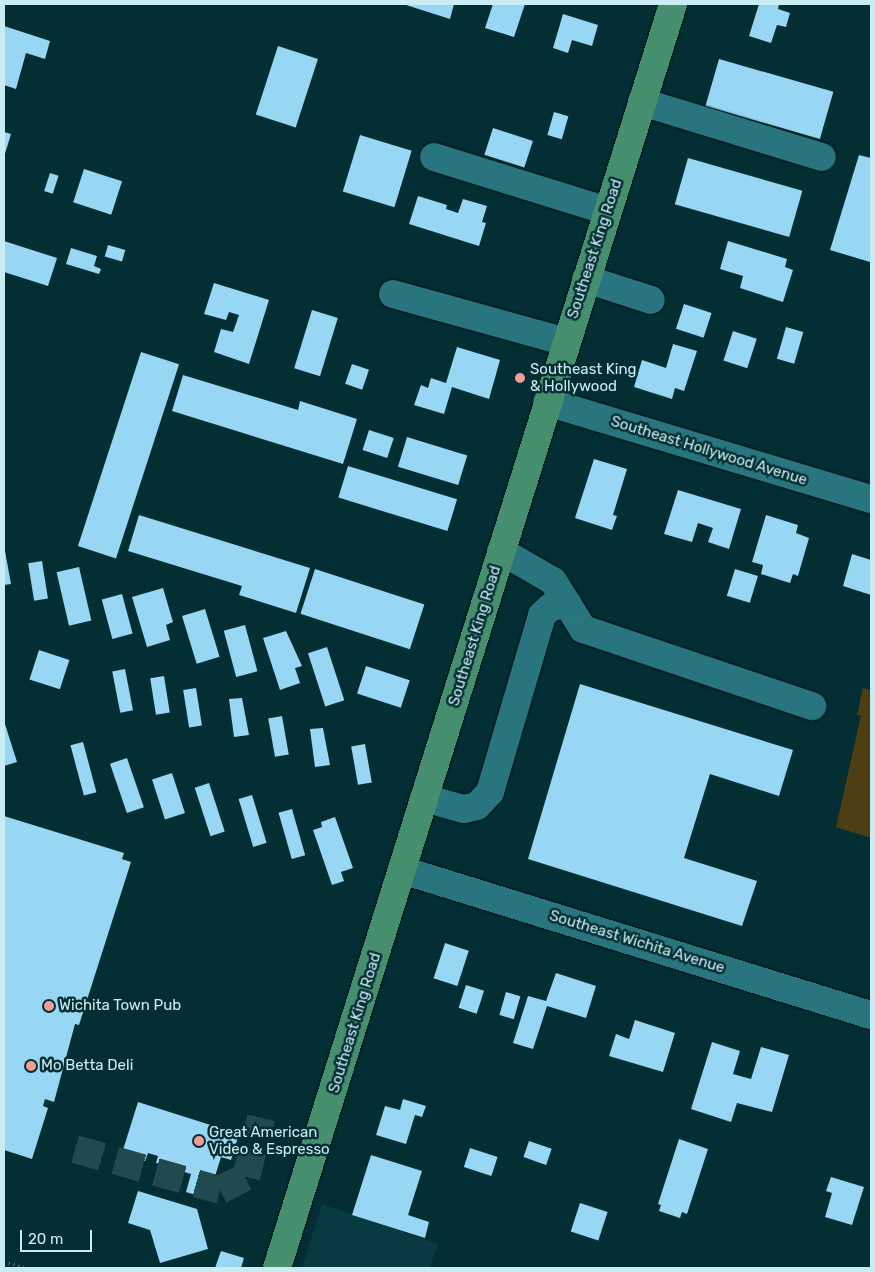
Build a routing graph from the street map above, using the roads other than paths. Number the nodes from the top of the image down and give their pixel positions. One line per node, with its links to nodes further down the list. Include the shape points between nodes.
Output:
1 (673, 4): 2 (main road, Southeast King Road)
2 (642, 102): 3 (street); 5 (main road, Southeast King Road)
3 (822, 156)
4 (434, 157): 5 (street)
5 (607, 211): 6 (main road, Southeast King Road)
6 (586, 279): 8 (street); 9 (main road, Southeast King Road)
7 (393, 294): 9 (street)
8 (651, 300)
9 (566, 342): 10 (main road, Southeast King Road)
10 (547, 402): 11 (street, Southeast Hollywood Avenue); 12 (main road, Southeast King Road)
11 (871, 499)
12 (501, 550): 13 (street, via 553,581); 15 (main road, Southeast King Road)
13 (568, 604): 14 (street, via 584,629); 15 (street, via 551,607 542,615 490,792 477,806 464,809)
14 (812, 706)
15 (424, 798): 16 (main road, Southeast King Road)
16 (402, 870): 17 (street, Southeast Wichita Avenue); 18 (main road, Southeast King Road)
17 (871, 1015)
18 (277, 1268)

